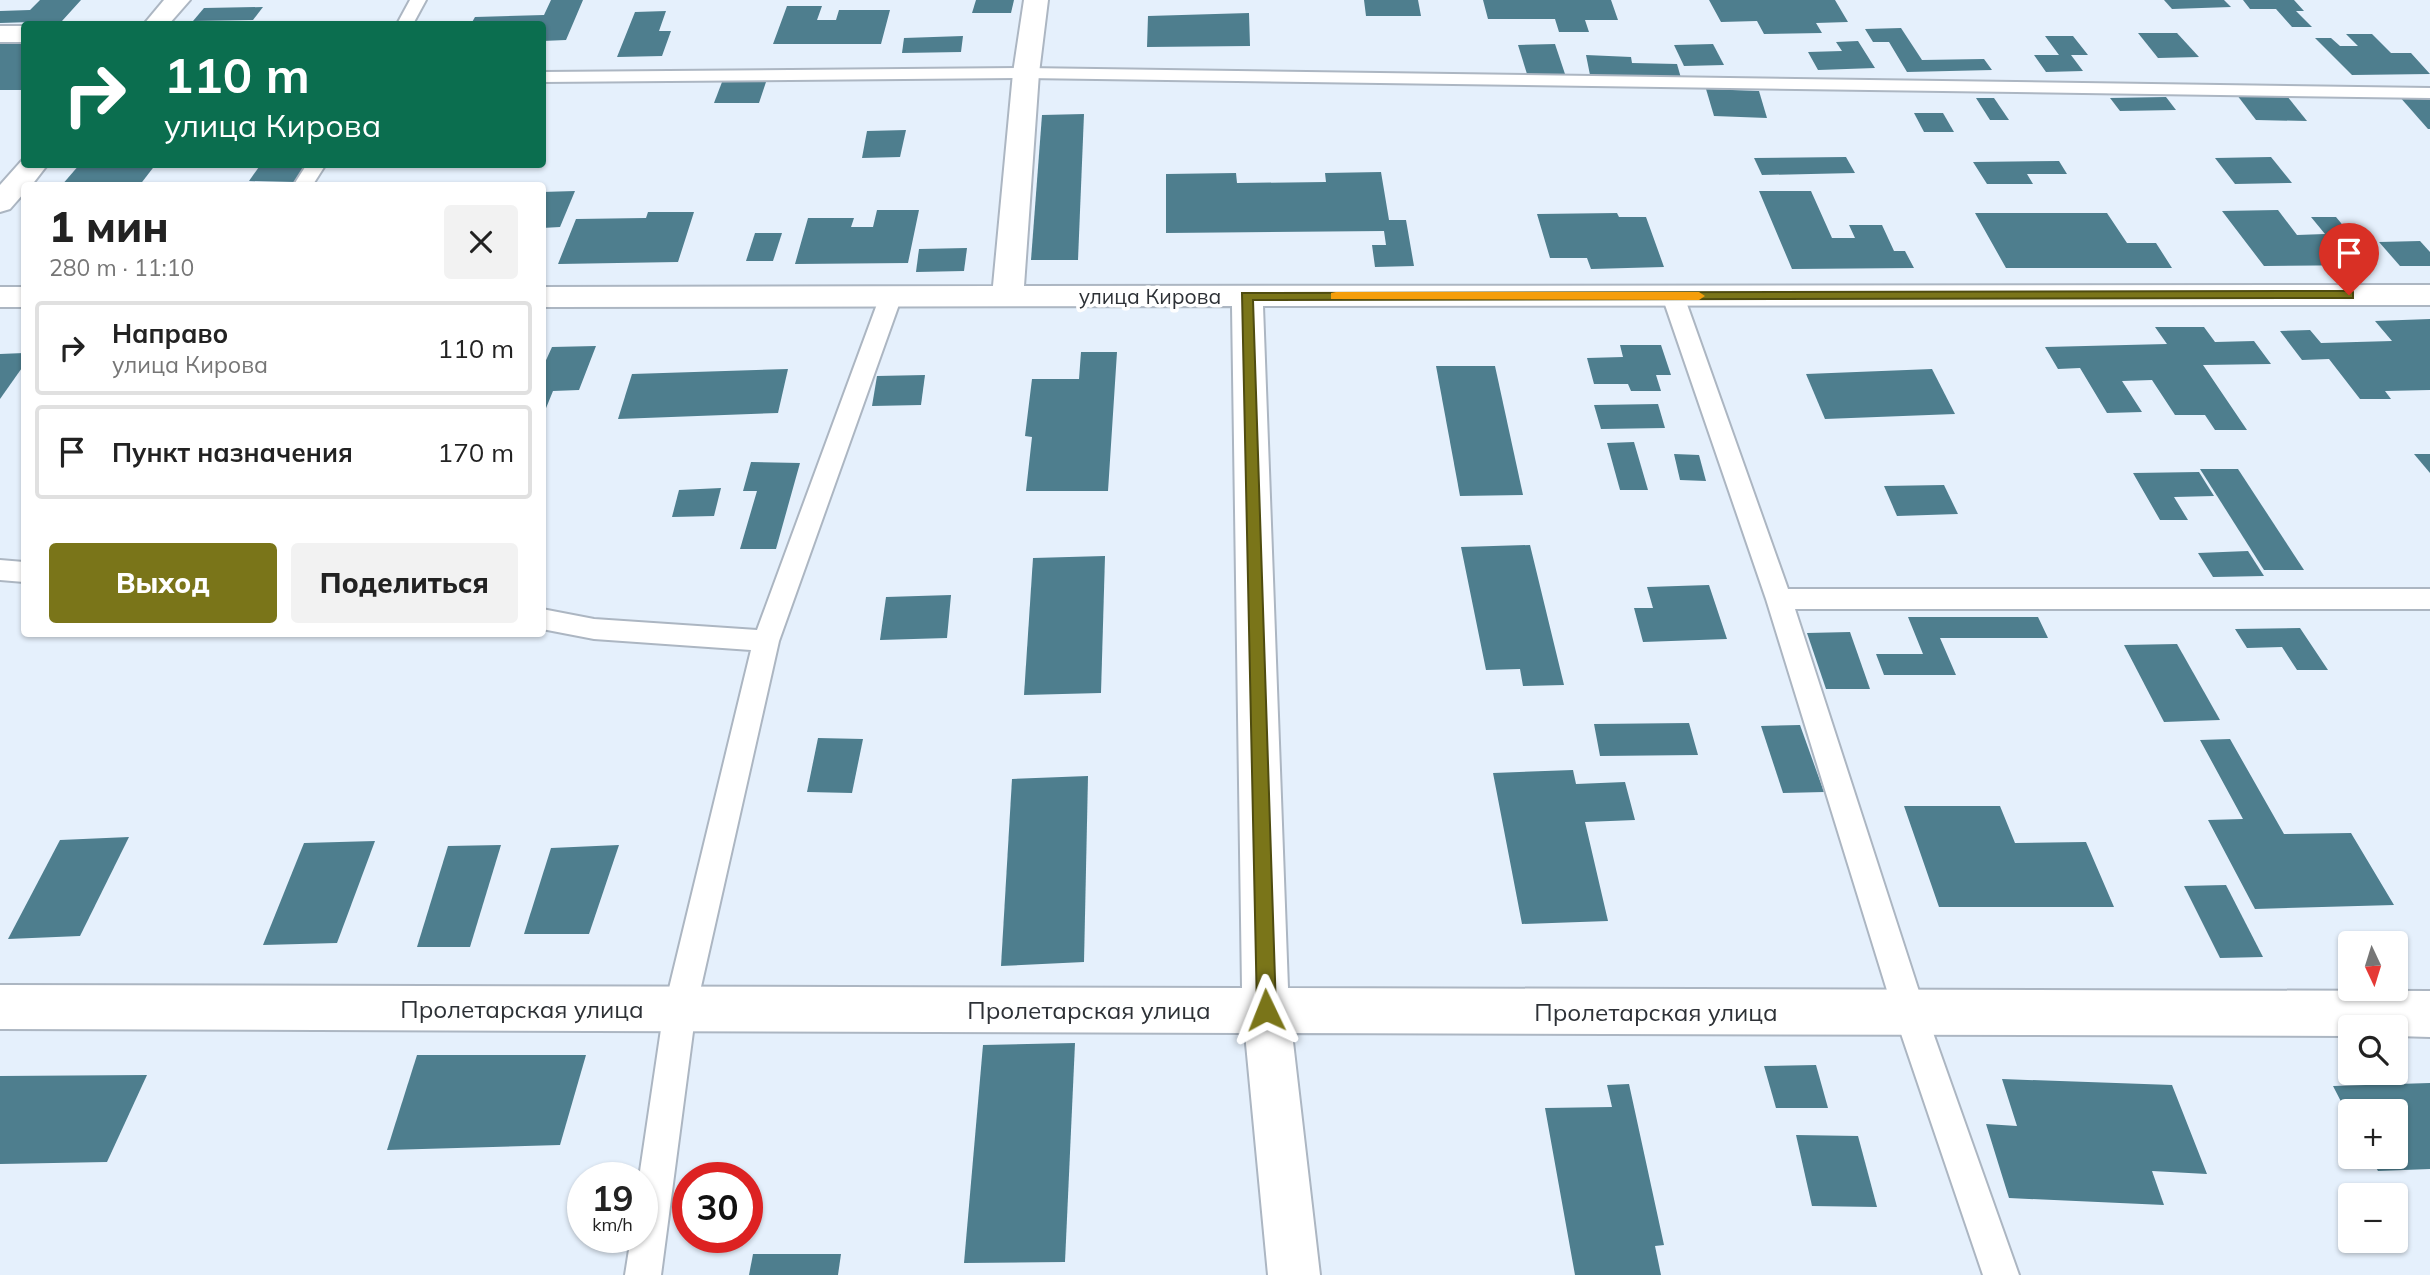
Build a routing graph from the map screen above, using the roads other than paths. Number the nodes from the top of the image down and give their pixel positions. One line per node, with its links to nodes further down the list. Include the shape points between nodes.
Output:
1 (178, 0): 4 (street)
2 (418, 0): 5 (lane)
3 (1036, 0): 8 (street)
4 (159, 21)
5 (407, 21)
6 (0, 34): 7 (street)
7 (21, 34)
8 (1026, 73): 9 (lane); 10 (lane); 15 (street)
9 (546, 77)
10 (2430, 93)
11 (31, 168): 12 (street)
12 (0, 203)
13 (2430, 295): 17 (street, улица Кирова)
14 (891, 296): 15 (street, улица Кирова); 20 (street, улица Кирова); 26 (lane)
15 (1008, 296): 16 (street, улица Кирова)
16 (1247, 296): 17 (street, улица Кирова); 29 (street)
17 (1673, 296): 23 (lane)
18 (0, 297): 19 (street)
19 (21, 297)
20 (546, 297)
21 (0, 570): 22 (lane)
22 (21, 572)
23 (1779, 599): 24 (lane); 30 (lane)
24 (2430, 599)
25 (546, 620): 26 (lane, via 594,629)
26 (766, 640): 28 (lane)
27 (0, 1007): 28 (street, Пролетарская улица)
28 (680, 1009): 29 (street, Пролетарская улица); 32 (lane)
29 (1266, 1010): 30 (street, Пролетарская улица); 33 (street)
30 (1910, 1013): 31 (street, Пролетарская улица); 34 (lane)
31 (2430, 1014)
32 (643, 1275)
33 (1294, 1275)
34 (2001, 1275)

